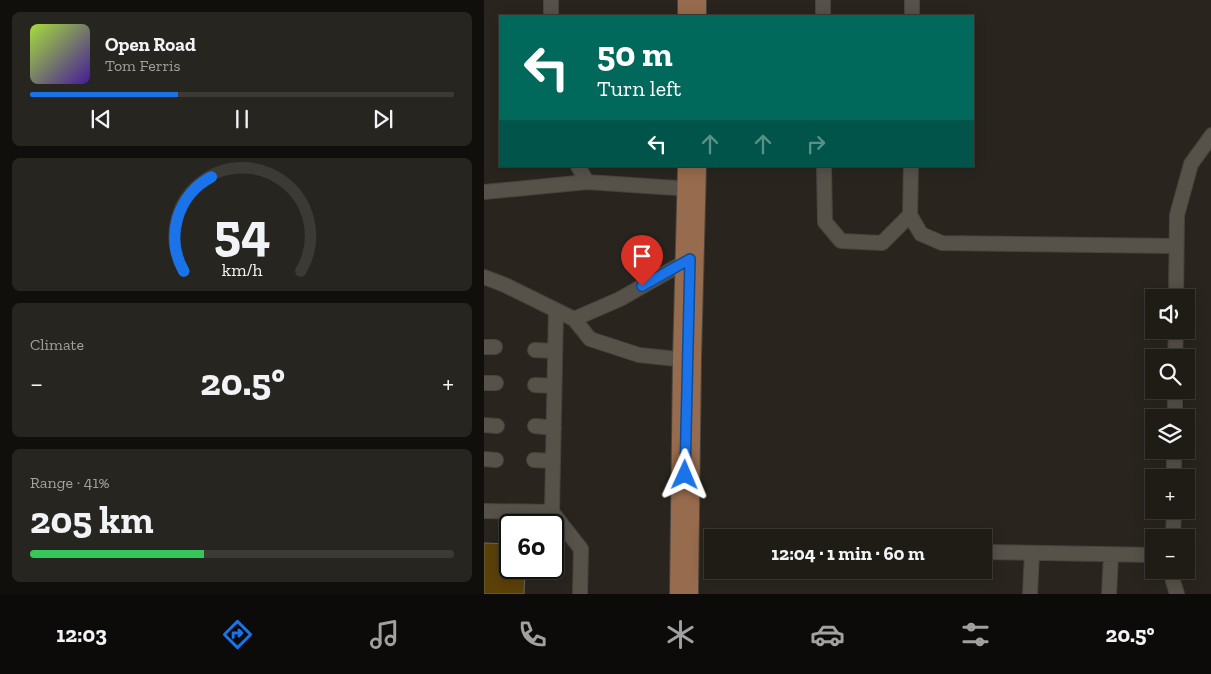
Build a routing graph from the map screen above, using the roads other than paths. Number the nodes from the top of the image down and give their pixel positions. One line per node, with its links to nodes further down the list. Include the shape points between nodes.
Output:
1 (551, 0): 5 (lane)
2 (692, 0): 6 (main road)
3 (823, 0): 7 (lane)
4 (912, 0): 8 (lane)
5 (551, 15)
6 (692, 15)
7 (824, 15)
8 (912, 15)
9 (1211, 135): 17 (lane, via 1191,164 1177,215)
10 (579, 167): 14 (lane)
11 (824, 167): 16 (lane, via 825,222 841,241 882,242)
12 (911, 167): 16 (lane)
13 (692, 178): 14 (lane); 18 (main road)
14 (587, 182): 15 (lane)
15 (484, 192)
16 (910, 215): 17 (lane, via 922,234 942,243)
17 (1176, 246): 20 (lane)
18 (690, 259): 22 (lane, via 620,299); 25 (main road)
19 (484, 277): 21 (lane)
20 (1176, 289)
21 (556, 310): 22 (lane); 24 (lane)
22 (574, 319): 25 (lane, via 590,339 639,355)
23 (535, 350): 24 (lane)
24 (555, 351): 27 (lane)
25 (687, 360): 40 (main road)
26 (535, 385): 27 (lane)
27 (554, 386): 29 (lane)
28 (534, 426): 29 (lane)
29 (554, 428): 31 (lane)
30 (534, 460): 31 (lane)
31 (553, 461): 33 (lane)
32 (484, 511): 33 (lane)
33 (552, 512): 39 (lane, via 581,549)
34 (992, 552): 35 (lane)
35 (1032, 553): 36 (lane); 41 (lane)
36 (1111, 555): 37 (lane); 42 (lane)
37 (1145, 555)
38 (1172, 579): 43 (lane)
39 (580, 594)
40 (684, 594)
41 (1030, 594)
42 (1109, 594)
43 (1177, 594)

